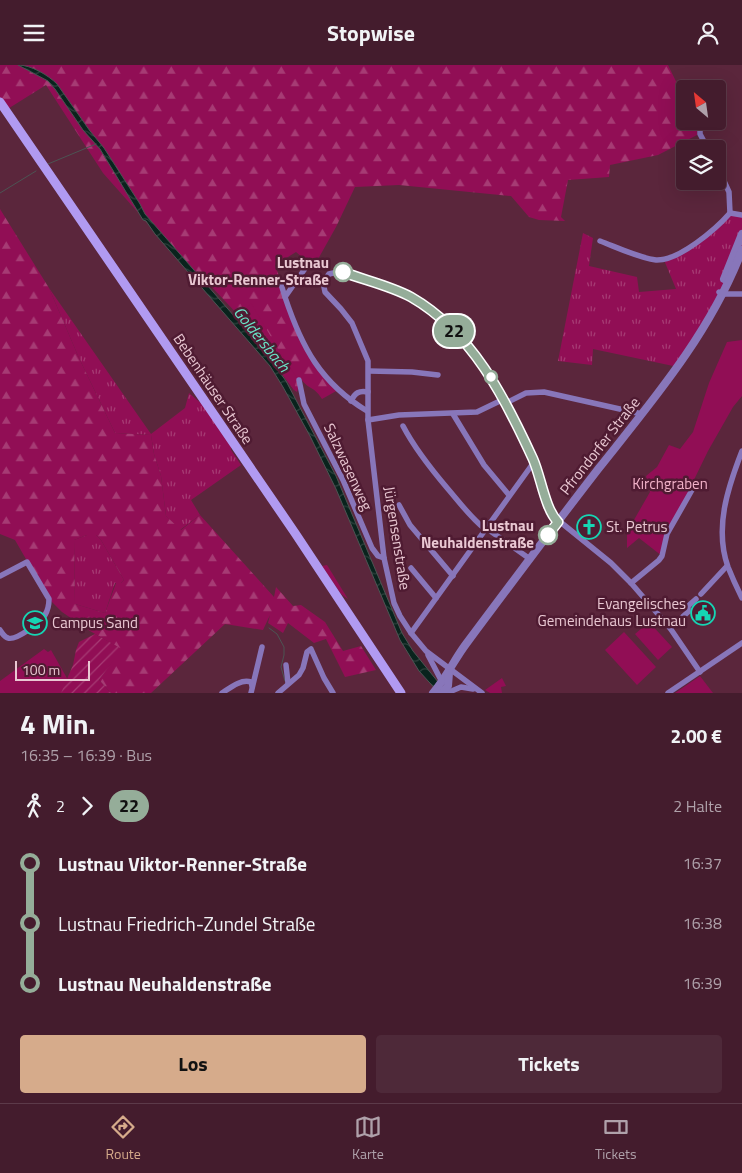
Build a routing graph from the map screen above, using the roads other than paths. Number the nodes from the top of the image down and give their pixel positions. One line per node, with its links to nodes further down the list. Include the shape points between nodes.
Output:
1 (0, 102): 56 (main road, Bebenhäuser Straße, via 314,561)
2 (726, 185): 3 (street)
3 (730, 213): 4 (street); 6 (street, via 704,239 664,260 654,260)
4 (742, 215)
5 (742, 234): 11 (street, Pfrondorfer Straße)
6 (600, 241)
7 (742, 250): 11 (street, Pfrondorfer Straße)
8 (309, 263): 13 (street)
9 (280, 281): 13 (street)
10 (742, 287): 12 (street)
11 (721, 293): 12 (street); 22 (street, Pfrondorfer Straße, via 700,336)
12 (740, 294)
13 (285, 297): 18 (street, via 312,360 336,389)
14 (369, 371): 15 (street); 17 (street, Jürgensenstraße); 19 (street, Jürgensenstraße, via 356,329 325,292 323,282 329,274 342,271 428,307 465,344)
15 (438, 375)
16 (299, 380): 32 (street, Salzwasenweg, via 304,404 343,480 372,548)
17 (368, 392): 18 (street, via 358,392); 20 (street, Jürgensenstraße)
18 (351, 401): 20 (street)
19 (505, 401): 21 (street, via 477,412); 22 (street, via 526,393 544,393); 26 (street, Jürgensenstraße)
20 (367, 411): 23 (street, Jürgensenstraße)
21 (454, 414): 23 (street, via 398,415); 28 (street, via 484,465)
22 (642, 414): 30 (street, Pfrondorfer Straße)
23 (368, 420): 32 (street, Jürgensenstraße)
24 (403, 426): 31 (street, via 433,471)
25 (742, 451): 34 (street, via 722,517 722,539)
26 (534, 462): 28 (street); 30 (street, Jürgensenstraße, via 552,514)
27 (692, 490): 38 (street, via 667,534 662,556)
28 (509, 495): 31 (street)
29 (399, 505): 36 (street, via 410,525)
30 (558, 522): 33 (street, Pfrondorfer Straße); 38 (street)
31 (486, 528): 33 (street); 36 (street)
32 (384, 558): 45 (street, Jürgensenstraße, via 394,603)
33 (530, 559): 51 (street, Pfrondorfer Straße)
34 (728, 566): 39 (street); 41 (street)
35 (411, 568): 40 (street)
36 (453, 575): 40 (street)
37 (0, 576): 44 (street, via 27,562 49,599 46,613 31,628 10,639)
38 (631, 583): 43 (street)
39 (701, 594)
40 (436, 598): 45 (street)
41 (742, 598)
42 (696, 599): 43 (street, via 688,606 688,612)
43 (670, 628): 52 (street)
44 (0, 629)
45 (411, 633): 48 (street, Jürgensenstraße)
46 (742, 643): 52 (street)
47 (262, 647): 54 (street)
48 (426, 651): 50 (street, Jürgensenstraße); 51 (street, Jürgensenstraße)
49 (286, 665): 53 (street)
50 (436, 669): 51 (street); 55 (street, Jürgensenstraße)
51 (450, 669): 55 (street, Pfrondorfer Straße); 57 (street, Jürgensenstraße)
52 (700, 672): 63 (street)
53 (288, 683): 60 (street); 61 (street, via 299,675 311,649)
54 (252, 686): 58 (street, via 246,681); 59 (street)
55 (446, 689): 57 (street, via 461,687); 62 (street, Pfrondorfer Straße)
56 (398, 691)
57 (480, 692)
58 (222, 693)
59 (251, 693)
60 (278, 693)
61 (333, 693)
62 (434, 693)
63 (668, 693)

